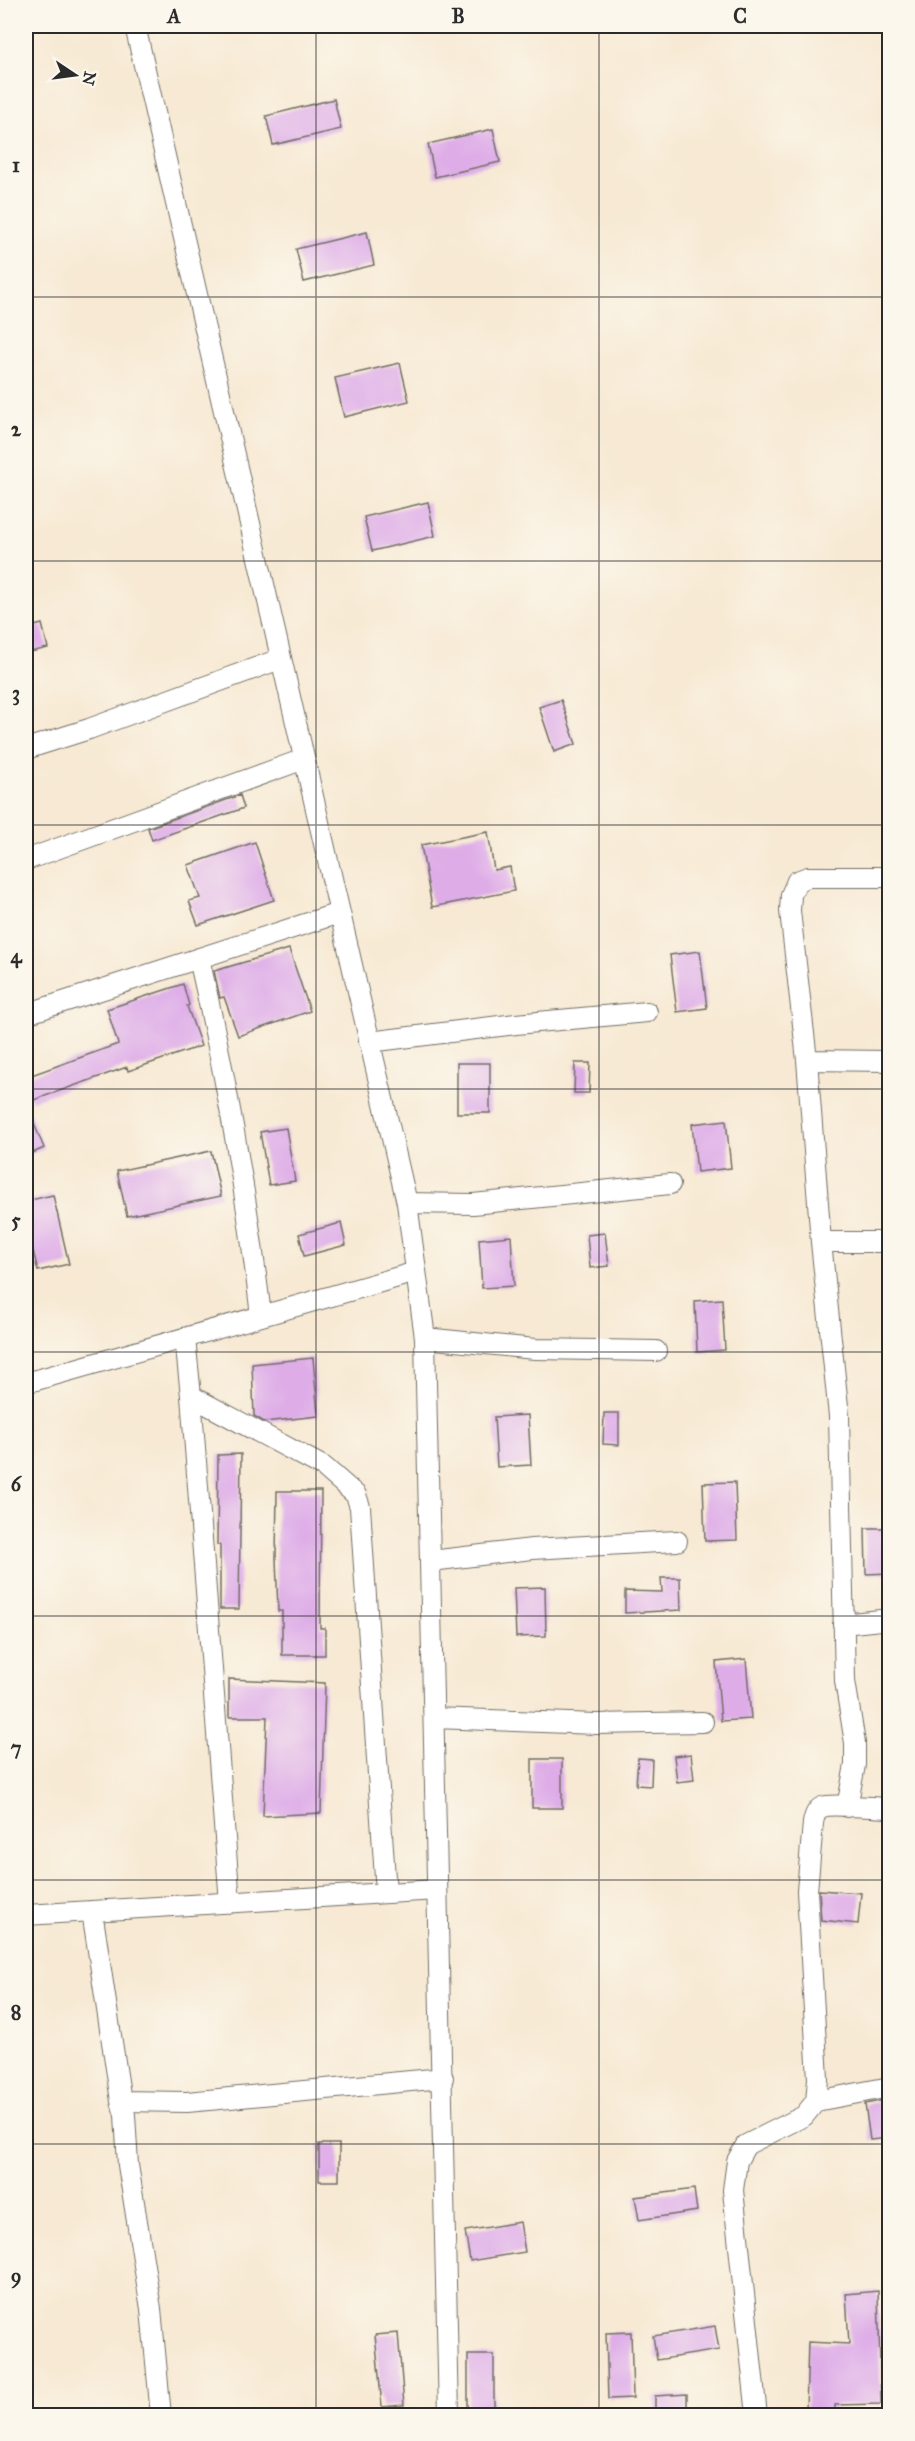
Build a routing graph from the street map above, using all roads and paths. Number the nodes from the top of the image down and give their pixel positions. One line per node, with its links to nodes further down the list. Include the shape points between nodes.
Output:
1 (135, 26): 2 (street)
2 (280, 659): 3 (street); 4 (street)
3 (26, 749)
4 (303, 759): 5 (street); 7 (street)
5 (26, 860)
6 (890, 876): 12 (street, via 808,877 797,881 790,911)
7 (339, 913): 8 (street); 11 (street)
8 (199, 958): 10 (street); 19 (street, via 222,1058 246,1194)
9 (647, 1012): 11 (street)
10 (26, 1014)
11 (369, 1042): 15 (street)
12 (807, 1060): 13 (street); 16 (street)
13 (890, 1061)
14 (669, 1184): 15 (street, via 473,1204)
15 (407, 1203): 18 (street)
16 (821, 1242): 17 (street); 28 (street, via 839,1416)
17 (890, 1242)
18 (416, 1272): 19 (street); 21 (street)
19 (261, 1316): 20 (street)
20 (185, 1338): 23 (street); 24 (street)
21 (425, 1338): 22 (street, via 535,1349); 26 (street)
22 (656, 1351)
23 (26, 1383)
24 (191, 1396): 34 (street, via 324,1467 356,1495 360,1507); 35 (street)
25 (677, 1541): 26 (street, via 532,1549)
26 (431, 1562): 29 (street)
27 (890, 1619): 28 (street)
28 (843, 1624): 31 (street, via 845,1681 855,1743)
29 (434, 1718): 30 (street, via 596,1724); 33 (street)
30 (703, 1722)
31 (847, 1807): 32 (street); 41 (street, via 822,1807 813,1823 807,1891)
32 (890, 1808)
33 (436, 1890): 34 (street); 38 (street)
34 (386, 1893): 35 (street)
35 (230, 1903): 36 (street)
36 (92, 1911): 37 (street); 40 (street)
37 (26, 1915)
38 (443, 2078): 40 (street, via 187,2102); 43 (street)
39 (890, 2087): 41 (street)
40 (121, 2101): 42 (street, via 152,2308)
41 (816, 2101): 44 (street, via 804,2116 746,2145 737,2161 734,2190)
42 (161, 2415)
43 (449, 2415)
44 (757, 2415)

